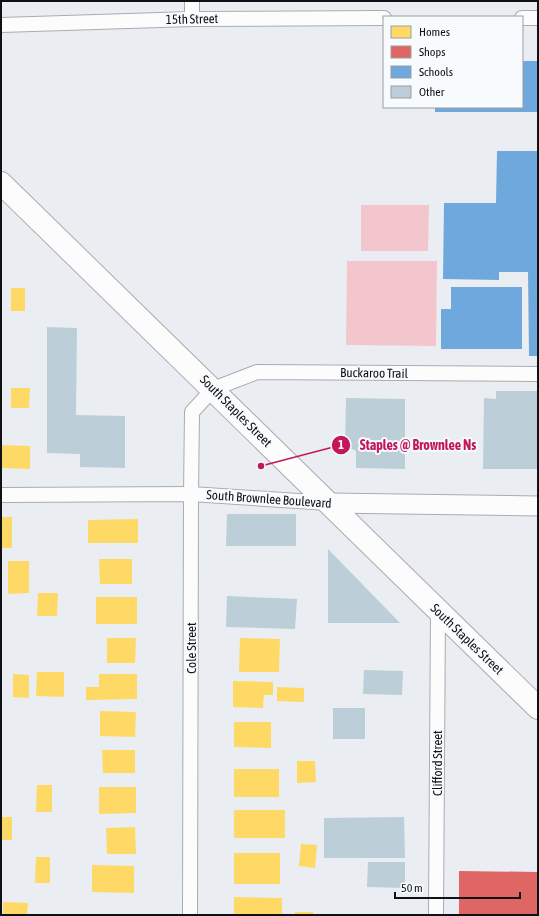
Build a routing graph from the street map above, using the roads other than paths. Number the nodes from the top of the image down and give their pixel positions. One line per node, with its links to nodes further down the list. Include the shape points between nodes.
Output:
1 (192, 1): 5 (street)
2 (383, 18): 5 (street, 15th Street)
3 (523, 18): 4 (street)
4 (538, 18)
5 (192, 19): 6 (street, 15th Street)
6 (1, 25)
7 (1, 183): 9 (main road, South Staples Street)
8 (538, 374): 9 (street, Buckaroo Trail, via 257,372)
9 (213, 389): 11 (street, Cole Street, via 192,412); 12 (main road, South Staples Street)
10 (1, 494): 11 (street, South Brownlee Boulevard)
11 (191, 494): 12 (street, South Brownlee Boulevard); 16 (street, Cole Street)
12 (328, 504): 13 (main road, South Brownlee Boulevard); 14 (main road, South Staples Street)
13 (538, 506)
14 (438, 611): 15 (main road, South Staples Street); 17 (street, Clifford Street)
15 (538, 708)
16 (190, 915)
17 (436, 915)

